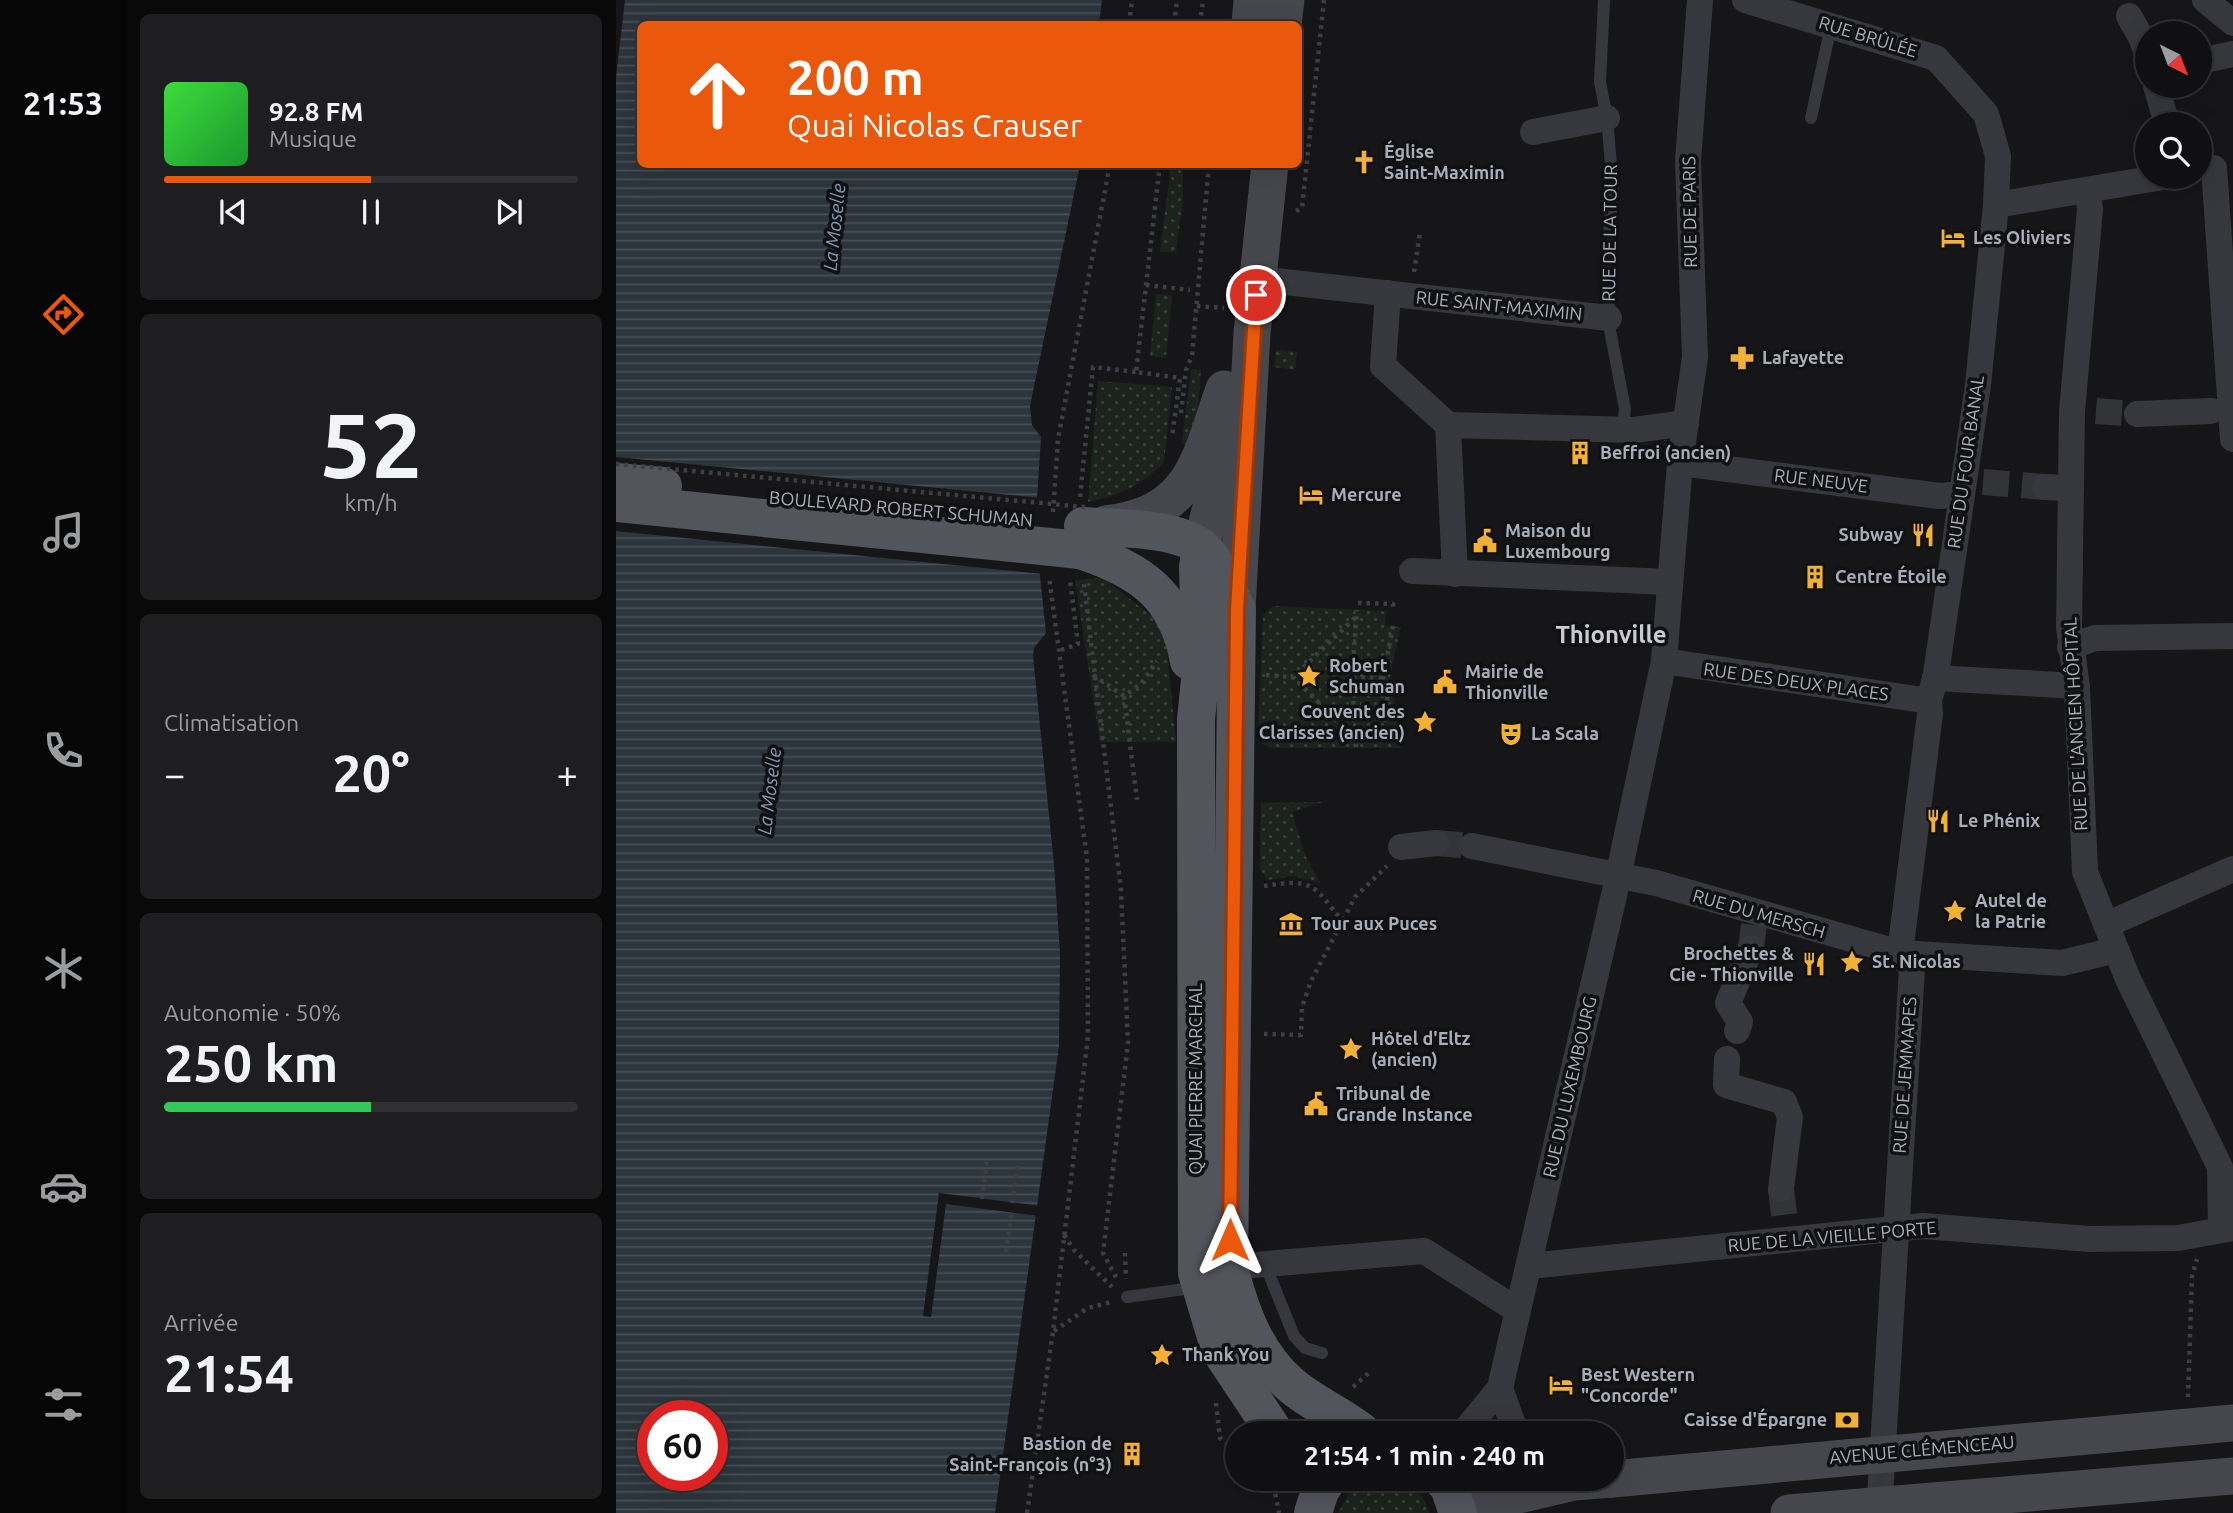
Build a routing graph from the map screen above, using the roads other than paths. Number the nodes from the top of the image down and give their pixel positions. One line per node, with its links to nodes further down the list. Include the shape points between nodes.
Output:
1 (1252, 0): 8 (street)
2 (1286, 0): 9 (street)
3 (1604, 0): 15 (lane, RUE DE LA TOUR, via 1600,82)
4 (1700, 0): 30 (street, RUE DE PARIS, via 1688,161 1695,357)
5 (1745, 0): 11 (street, RUE BRÛLÉE)
6 (2205, 0): 10 (street)
7 (2129, 16): 12 (street)
8 (1250, 21)
9 (1283, 21)
10 (2233, 23)
11 (1831, 26): 16 (lane); 23 (street, RUE BRÛLÉE, via 1936,58 1986,114 1998,156)
12 (2135, 26)
13 (2233, 54): 14 (street)
14 (2212, 58)
15 (1607, 118): 17 (street); 26 (lane, RUE DE LA TOUR, via 1613,188 1607,259)
16 (1811, 118)
17 (1533, 132)
18 (1246, 168): 27 (street)
19 (1270, 168): 24 (street, QUAI PIERRE MARCHAL)
20 (2215, 168): 33 (street)
21 (2135, 182): 22 (street)
22 (2087, 190): 23 (street); 45 (street, RUE DE L'ANCIEN HÔPITAL, via 2084,411 2058,488)
23 (1995, 213): 36 (street, RUE DU FOUR BANAL)
24 (1258, 279): 25 (street, RUE SAINT-MAXIMIN); 43 (street, QUAI PIERRE MARCHAL)
25 (1388, 293): 26 (street, RUE SAINT-MAXIMIN); 31 (street, via 1383,366)
26 (1609, 318): 32 (lane, RUE DE LA TOUR, via 1625,409)
27 (1224, 389): 38 (street, via 1198,463 1182,491 1135,519); 39 (street, QUAI PIERRE MARCHAL, via 1223,459)
28 (2211, 411): 29 (street)
29 (2137, 414)
30 (1686, 423): 32 (street); 34 (street, RUE DE PARIS)
31 (1448, 425): 32 (street); 41 (street)
32 (1623, 429)
33 (2233, 439)
34 (1680, 463): 36 (street, RUE NEUVE, via 1940,496); 42 (street, RUE DE PARIS)
35 (616, 480): 38 (main road, BOULEVARD ROBERT SCHUMAN)
36 (1970, 486): 48 (street, RUE DU FOUR BANAL)
37 (616, 503): 38 (main road, BOULEVARD ROBERT SCHUMAN, bridge)
38 (1078, 533): 39 (main road, BOULEVARD ROBERT SCHUMAN, via 1169,533); 49 (main road, QUAI PIERRE MARCHAL, via 1139,576 1178,618)
39 (1195, 551): 43 (main road, QUAI PIERRE MARCHAL, via 1211,559); 49 (main road, QUAI PIERRE MARCHAL, via 1201,671)
40 (1412, 571): 41 (street)
41 (1455, 574): 42 (street)
42 (1670, 582): 46 (street, RUE DE PARIS)
43 (1237, 610): 64 (main road, QUAI PIERRE MARCHAL)
44 (2233, 636): 45 (street, via 2095,638)
45 (2070, 648): 47 (street, RUE DE L'ANCIEN HÔPITAL)
46 (1664, 661): 48 (street, RUE DES DEUX PLACES); 54 (street, RUE DU LUXEMBOURG)
47 (2077, 685): 48 (street, RUE DES DEUX PLACES); 55 (street, RUE DE L'ANCIEN HÔPITAL, via 2085,872)
48 (1932, 690): 58 (street, RUE DE JEMMAPES)
49 (1196, 704): 64 (main road, QUAI PIERRE MARCHAL)
50 (1436, 843): 52 (street)
51 (1472, 846): 54 (street, RUE DU MERSCH)
52 (1401, 847)
53 (2233, 869): 55 (street)
54 (1617, 880): 56 (street, RUE DU MERSCH); 65 (street, RUE DU LUXEMBOURG)
55 (2106, 925): 57 (street, RUE DE L'ANCIEN HÔPITAL)
56 (1753, 929): 58 (street, RUE DU MERSCH); 59 (street, via 1728,1003 1740,1023)
57 (2116, 950): 58 (street, RUE DU MERSCH, via 2062,963); 63 (street, RUE DE L'ANCIEN HÔPITAL, via 2220,1167)
58 (1900, 953): 62 (street, RUE DE JEMMAPES, via 1912,969)
59 (1737, 1031)
60 (1727, 1059): 61 (street, via 1726,1085 1784,1102 1790,1117)
61 (1781, 1189)
62 (1894, 1229): 63 (street, RUE DE LA VIEILLE PORTE, via 1923,1226 2089,1239 2187,1237); 65 (street, RUE DE LA VIEILLE PORTE, via 1786,1231); 74 (street, RUE DE JEMMAPES, via 1889,1386)
63 (2227, 1229)
64 (1231, 1273): 65 (street, via 1424,1251 1478,1284); 66 (lane); 67 (lane, via 1304,1348); 69 (main road, QUAI PIERRE MARCHAL, via 1220,1350); 70 (main road, QUAI PIERRE MARCHAL, via 1239,1308 1258,1346 1291,1384)
65 (1523, 1288): 68 (street, RUE DU LUXEMBOURG)
66 (1127, 1297)
67 (1322, 1353)
68 (1500, 1388): 71 (street); 72 (street)
69 (1267, 1421)
70 (1345, 1421)
71 (1472, 1421)
72 (1512, 1421)
73 (2233, 1423): 74 (street, AVENUE CLÉMENCEAU)
74 (1881, 1454): 76 (street, AVENUE CLÉMENCEAU); 79 (street, RUE DE JEMMAPES)
75 (2233, 1476): 79 (street)
76 (1624, 1478)
77 (1506, 1491): 78 (street, AVENUE CLÉMENCEAU)
78 (1452, 1500)
79 (1879, 1509): 80 (street)
80 (1789, 1513)

